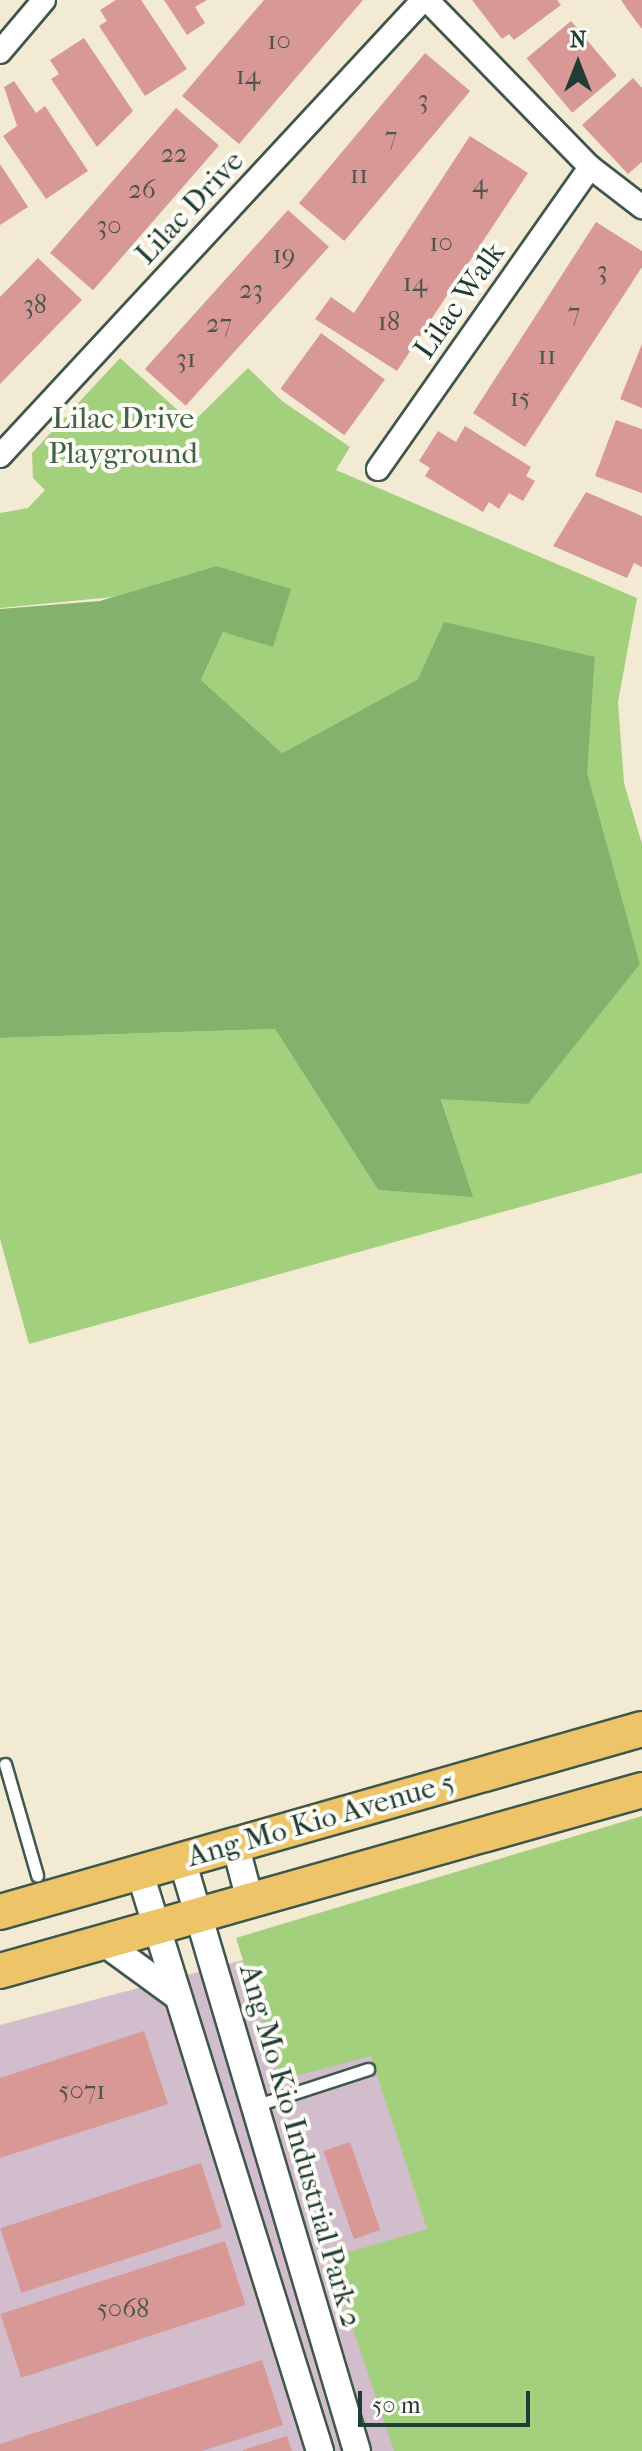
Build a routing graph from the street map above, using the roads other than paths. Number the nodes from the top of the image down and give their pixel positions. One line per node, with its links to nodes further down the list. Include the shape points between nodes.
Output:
1 (44, 0): 3 (street)
2 (425, 0): 4 (street); 6 (street, Lilac Drive)
3 (0, 52)
4 (590, 167): 5 (street); 7 (street, Lilac Walk)
5 (642, 207)
6 (0, 456)
7 (378, 469)
8 (642, 1729): 11 (main road, Ang Mo Kio Avenue 5)
9 (5, 1764): 14 (lane)
10 (642, 1790): 15 (main road, Ang Mo Kio Avenue 5)
11 (235, 1844): 12 (main road, Ang Mo Kio Avenue 5); 15 (street)
12 (182, 1860): 13 (main road, Ang Mo Kio Avenue 5); 17 (street, Ang Mo Kio Industrial Park 2)
13 (139, 1870): 16 (main road, Ang Mo Kio Avenue 5); 18 (street)
14 (37, 1875)
15 (251, 1904): 17 (main road, Ang Mo Kio Avenue 5)
16 (0, 1912)
17 (201, 1917): 18 (main road, Ang Mo Kio Avenue 5); 23 (street, Ang Mo Kio Industrial Park 2)
18 (157, 1929): 19 (main road, Ang Mo Kio Avenue 5); 21 (street)
19 (103, 1942): 20 (main road, Ang Mo Kio Avenue 5); 21 (street)
20 (0, 1971)
21 (177, 1996): 24 (street)
22 (368, 2069): 23 (lane)
23 (253, 2107): 25 (street, Ang Mo Kio Industrial Park 2)
24 (320, 2451)
25 (357, 2451)

